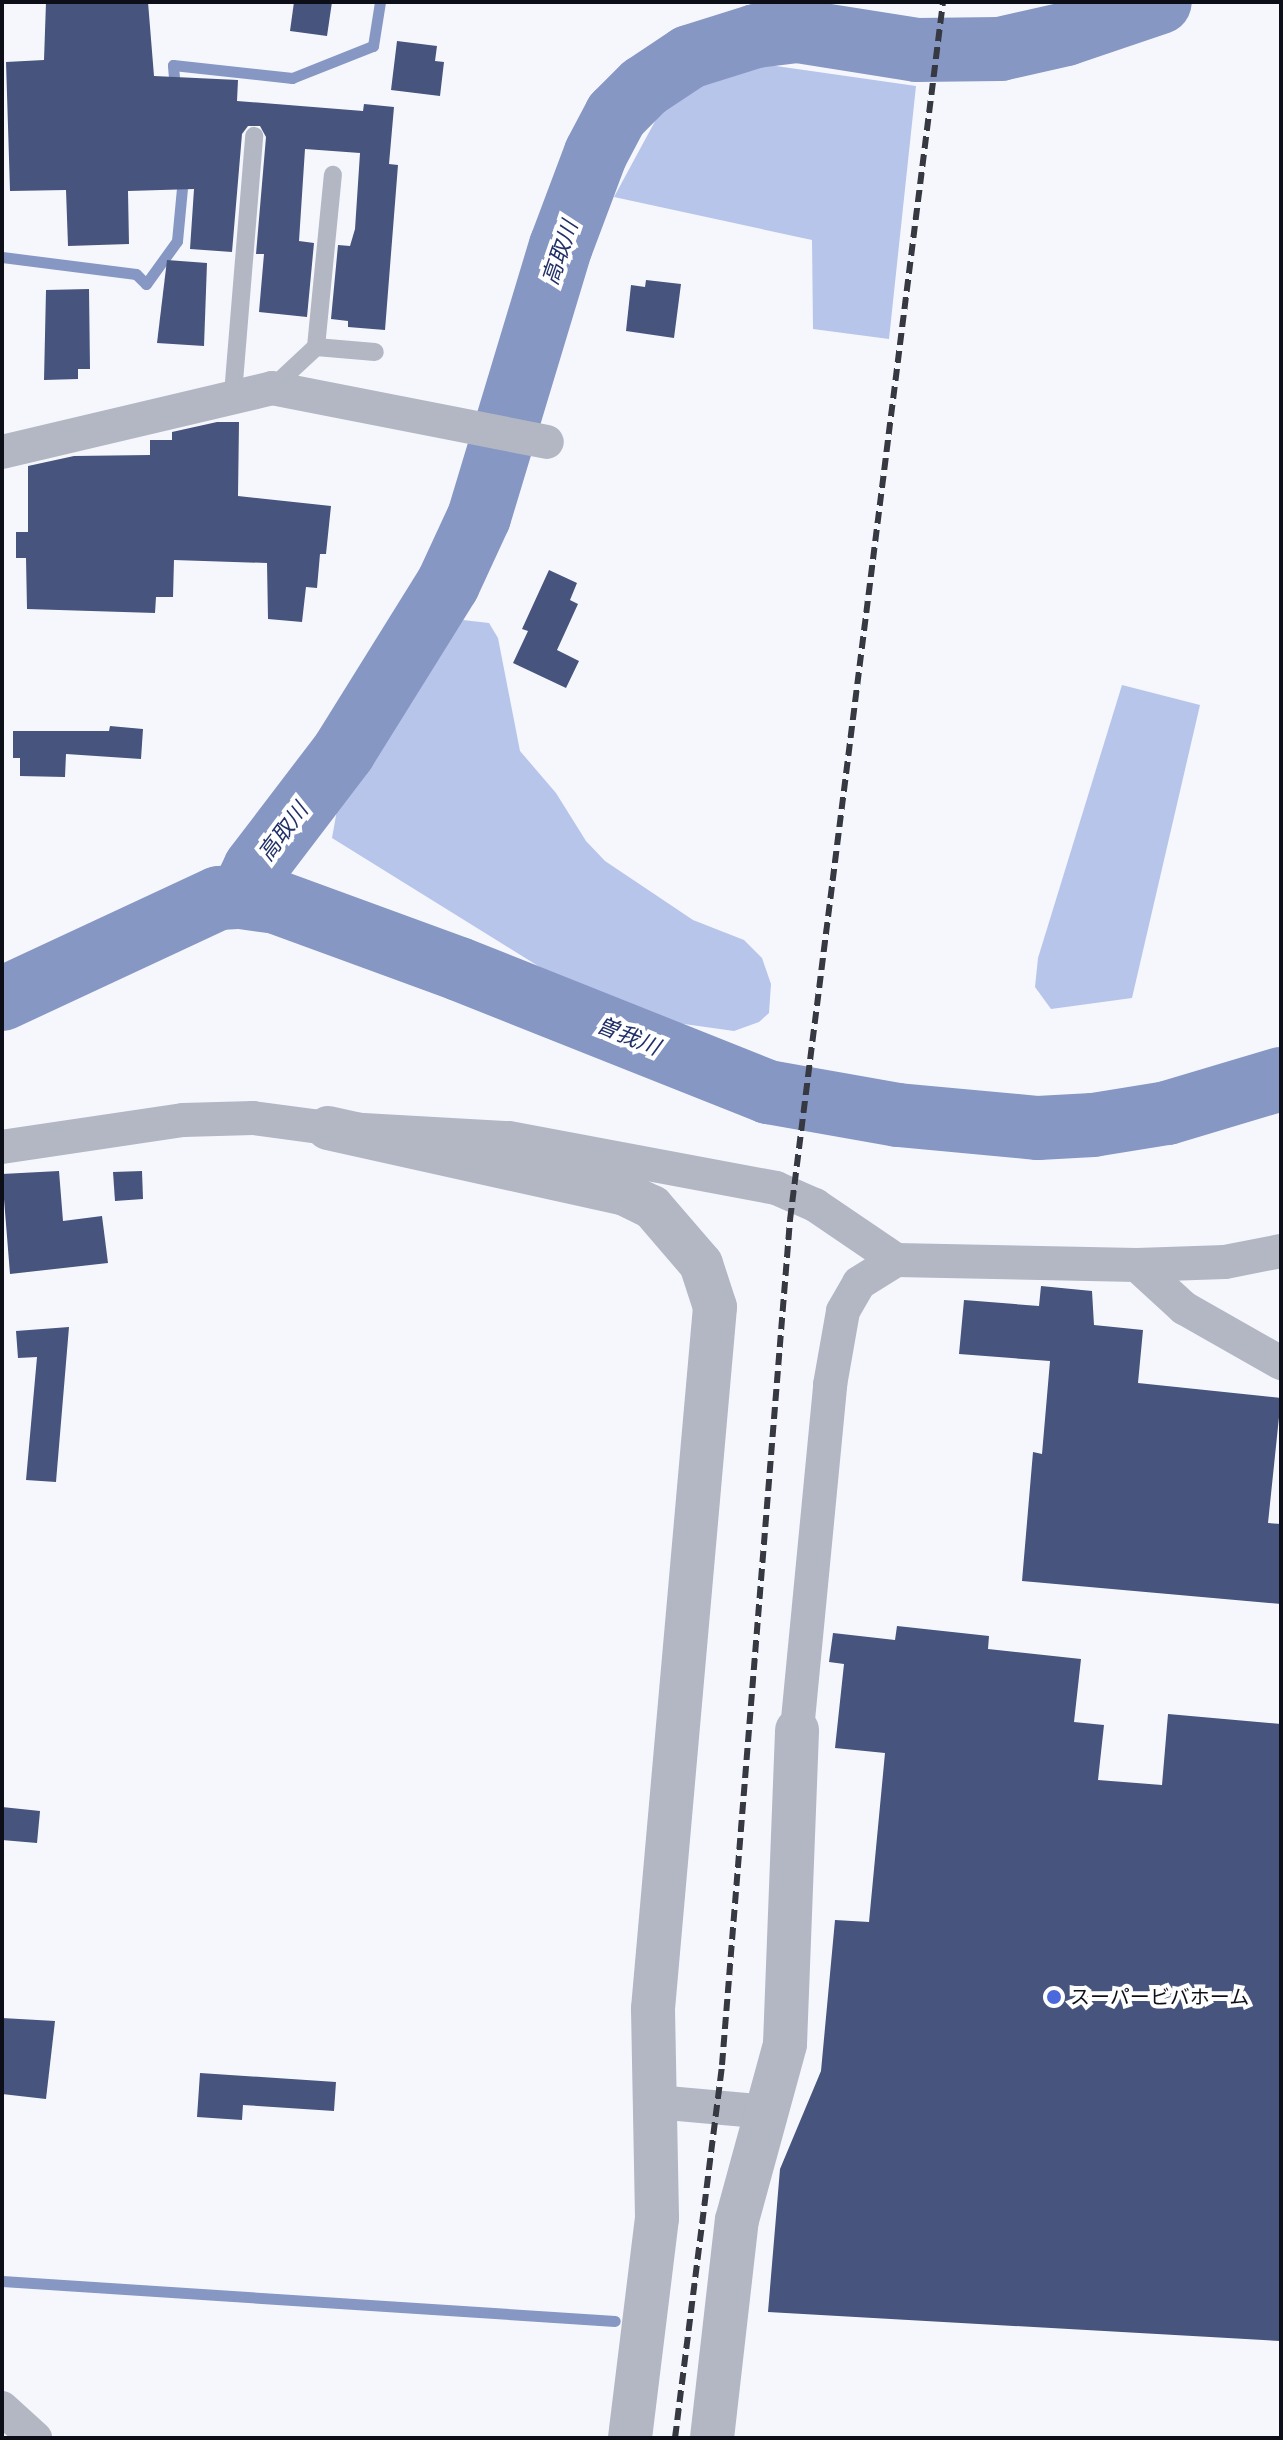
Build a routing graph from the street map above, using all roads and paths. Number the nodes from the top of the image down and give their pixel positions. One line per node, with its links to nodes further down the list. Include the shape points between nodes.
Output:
1 (254, 136): 6 (lane)
2 (333, 175): 3 (lane)
3 (316, 347): 4 (lane); 5 (lane)
4 (375, 352)
5 (272, 388): 6 (street); 7 (street)
6 (233, 394): 8 (street)
7 (547, 442)
8 (2, 452)
9 (328, 1128): 10 (street, via 253,1118 183,1120); 12 (street, via 471,1133 734,1176 815,1205); 16 (street, via 625,1194 652,1207 701,1264 715,1307 713,1352 653,2009)
10 (2, 1147)
11 (1281, 1251): 13 (street, via 1225,1262)
12 (896, 1260): 13 (street); 15 (street, via 859,1283 843,1311 823,1443)
13 (1137, 1265): 14 (street, via 1184,1308)
14 (1281, 1363)
15 (797, 1730): 17 (street, via 785,2044)
16 (656, 2102): 17 (street); 20 (street, via 657,2218)
17 (767, 2112): 21 (street, via 737,2220)
18 (2, 2408): 19 (street)
19 (35, 2438)
20 (630, 2438)
21 (712, 2438)

